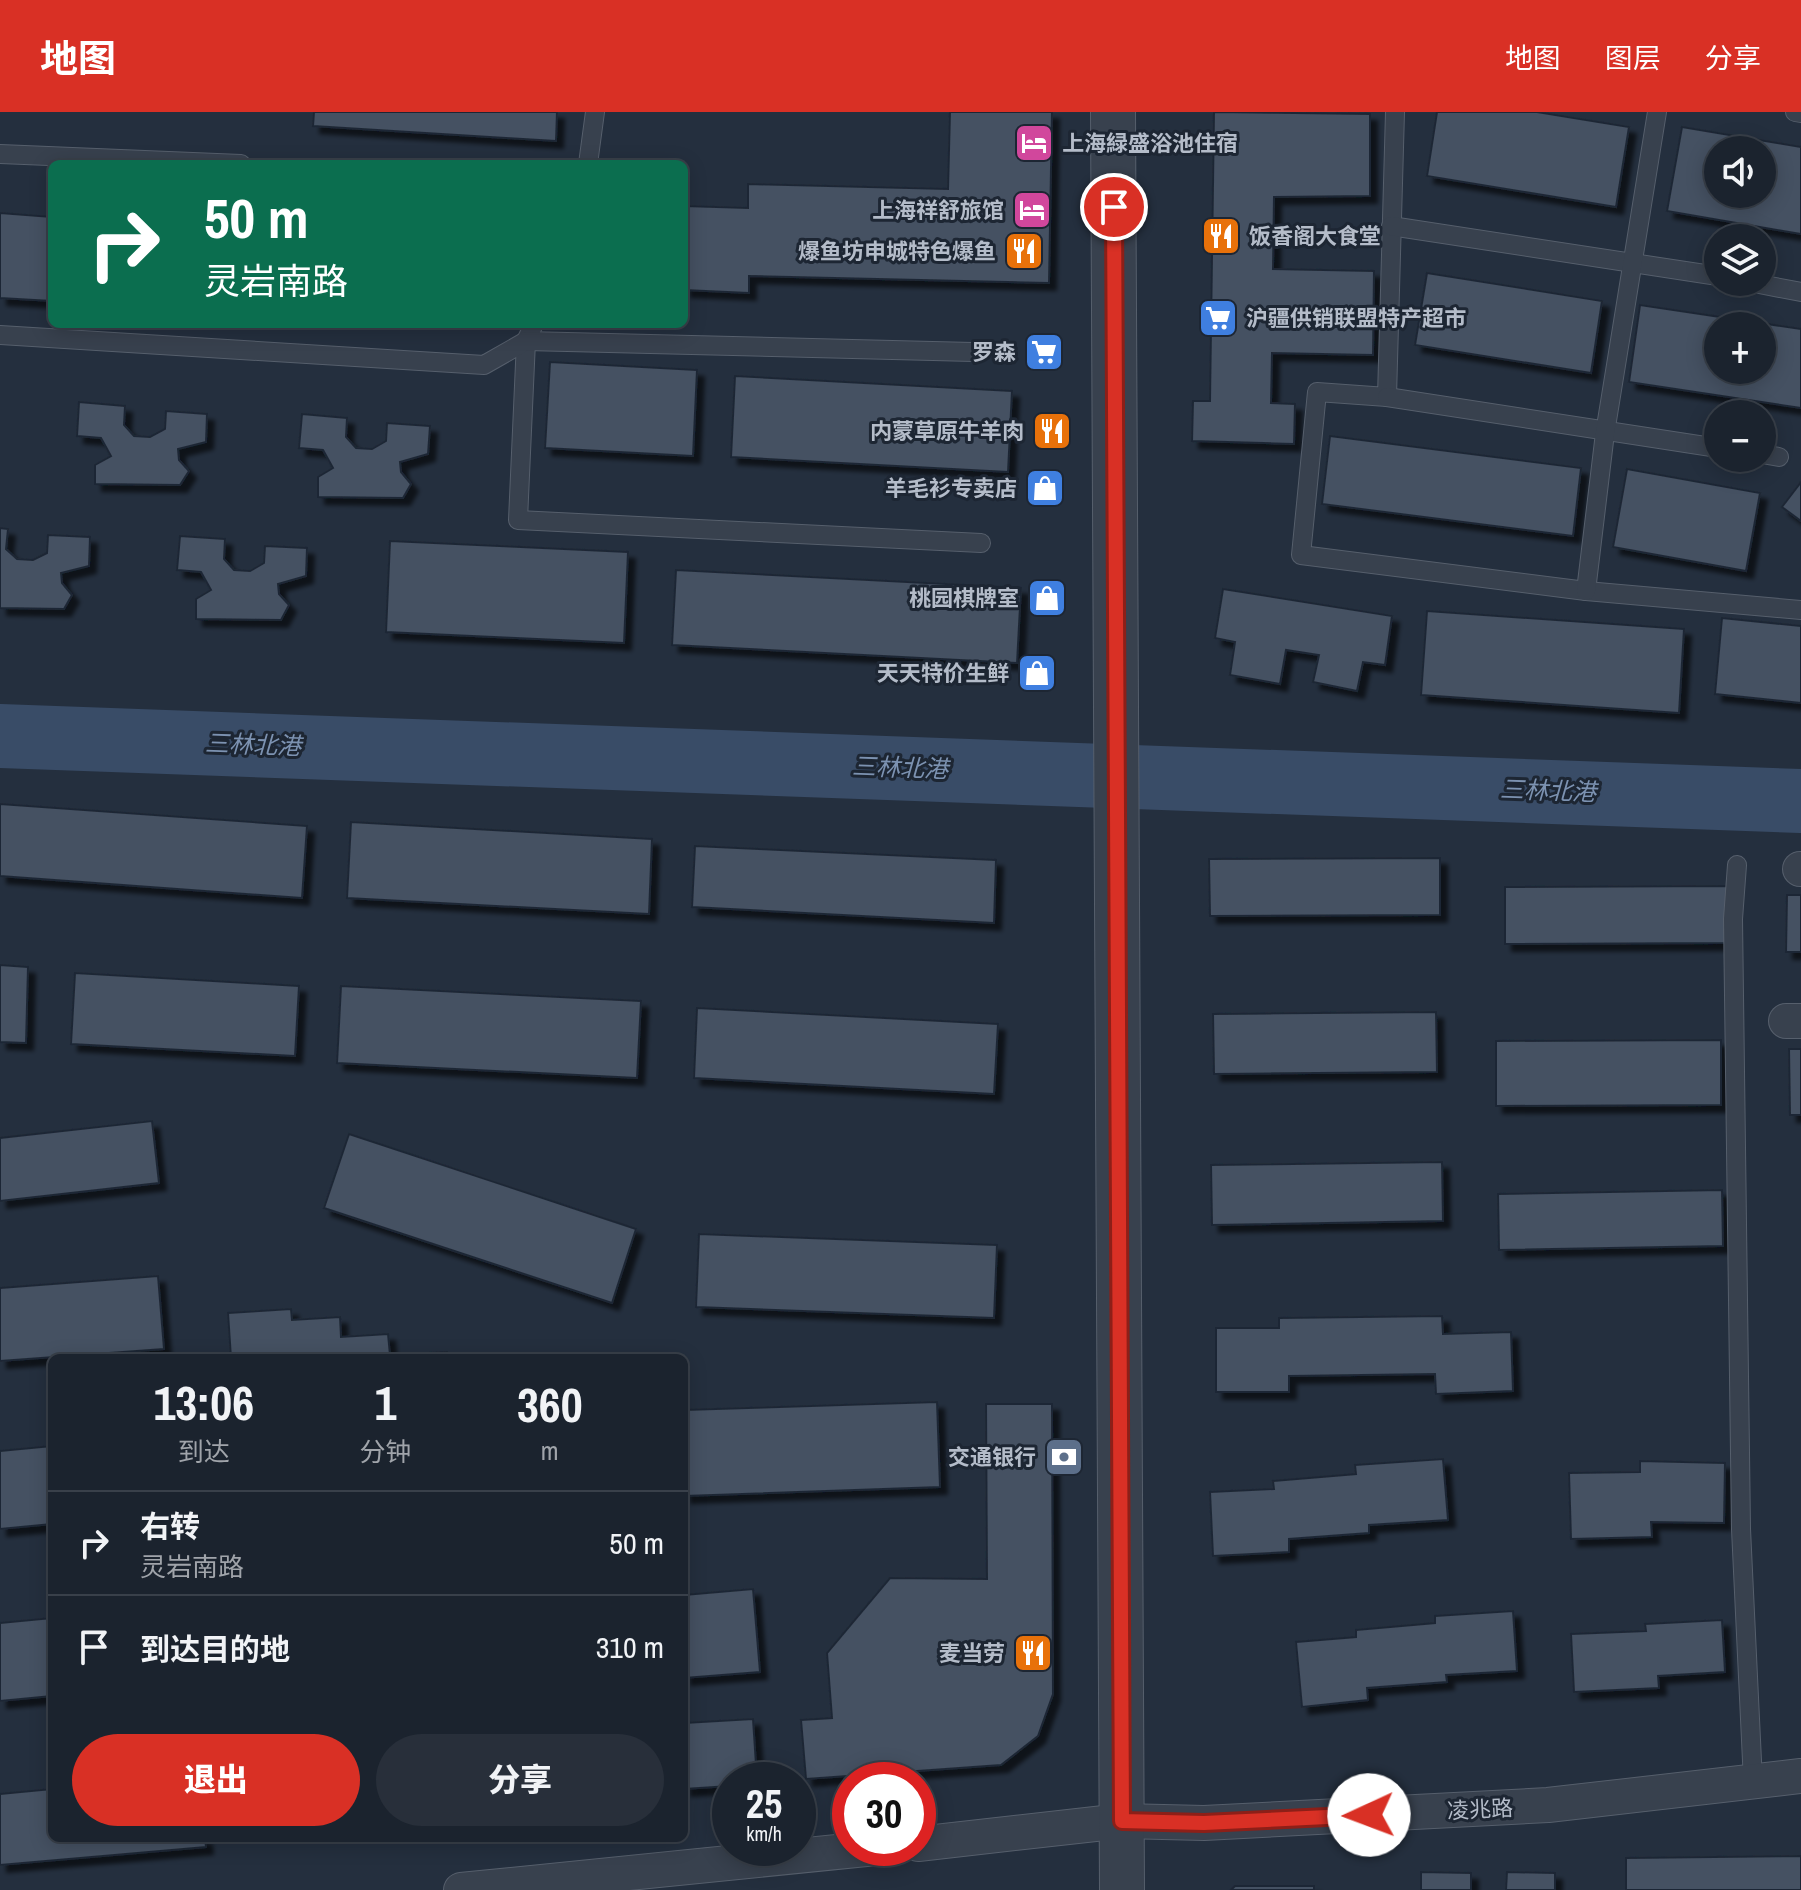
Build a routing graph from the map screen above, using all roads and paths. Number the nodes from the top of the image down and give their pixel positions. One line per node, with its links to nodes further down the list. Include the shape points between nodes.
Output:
1 (595, 112): 7 (lane)
2 (1113, 112): 25 (street)
3 (1395, 112): 8 (lane)
4 (1657, 112): 9 (lane)
5 (0, 154): 6 (lane)
6 (145, 160)
7 (589, 160)
8 (1391, 226): 9 (lane); 16 (lane)
9 (1634, 260): 10 (lane); 17 (lane)
10 (1704, 273)
11 (1776, 287): 12 (lane)
12 (1801, 292)
13 (530, 332): 14 (lane, via 484,365); 15 (lane); 19 (lane, via 518,520)
14 (0, 335)
15 (973, 352)
16 (1387, 397): 17 (lane); 20 (lane, via 1317,392 1301,555)
17 (1605, 433): 18 (lane); 20 (lane)
18 (1704, 446)
19 (981, 543)
20 (1586, 591): 21 (lane)
21 (1801, 610)
22 (1737, 865): 24 (lane, via 1733,919 1741,1529)
23 (1801, 1776): 24 (street, 凌兆路)
24 (1753, 1782): 25 (street, 凌兆路, via 1548,1805 1204,1823)
25 (1122, 1821): 26 (street, 凌兆路); 29 (street)
26 (936, 1842)
27 (832, 1852): 28 (street)
28 (461, 1890)
29 (1122, 1890)

